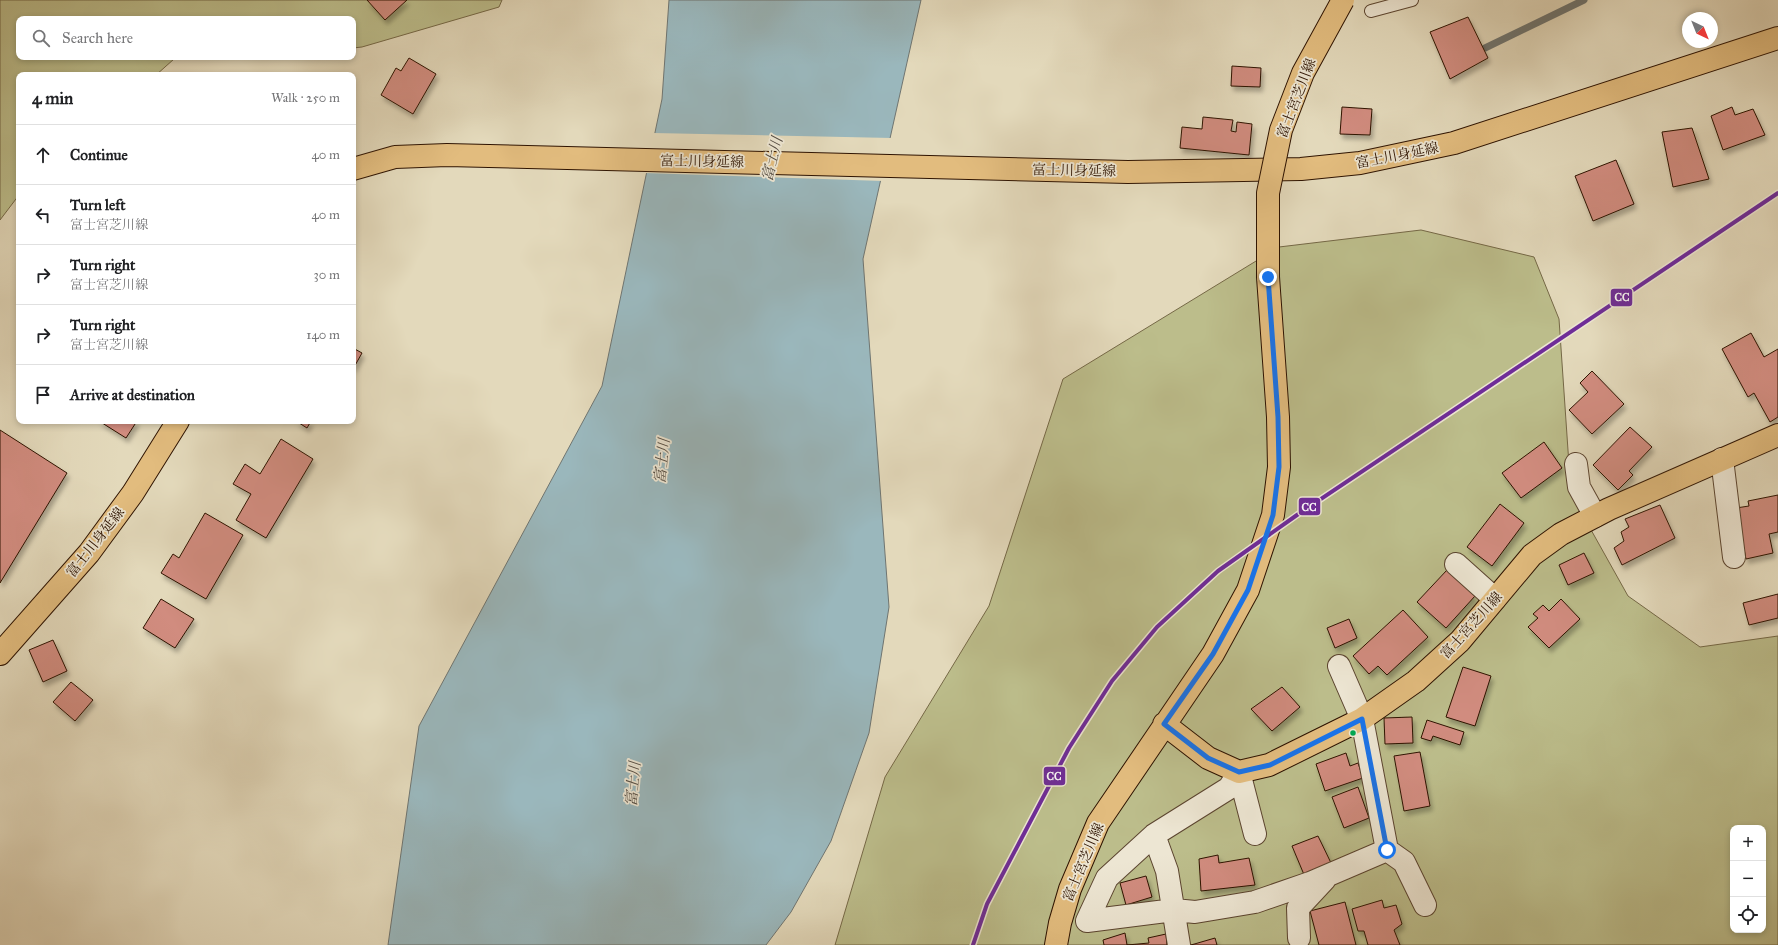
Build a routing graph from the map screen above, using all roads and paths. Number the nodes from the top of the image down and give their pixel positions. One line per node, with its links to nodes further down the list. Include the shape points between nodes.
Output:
1 (1343, 0): 17 (main road, 富士宮芝川線, bridge, via 1302,73 1281,130 1268,193 1268,277 1279,467 1273,515 1248,590 1213,654)
2 (1412, 0): 3 (lane)
3 (1371, 11)
4 (1778, 38): 5 (main road, 富士川身延線, via 1454,143 1360,163 1301,170 1128,172 447,155 395,157)
5 (356, 168)
6 (176, 424): 14 (main road, 富士川身延線, via 133,493 88,553)
7 (1778, 435): 8 (main road, 富士宮芝川線)
8 (1722, 459): 10 (main road, 富士宮芝川線); 11 (street)
9 (1576, 464): 10 (street, via 1579,487)
10 (1594, 516): 13 (main road, 富士宮芝川線, via 1561,534 1532,555)
11 (1734, 557)
12 (1456, 564): 13 (street)
13 (1495, 599): 16 (main road, 富士宮芝川線, via 1460,641 1416,681)
14 (0, 654)
15 (1339, 666): 16 (street)
16 (1362, 719): 18 (main road, 富士宮芝川線, via 1270,765); 21 (street)
17 (1164, 724): 18 (main road, via 1208,758); 26 (main road, 富士宮芝川線, via 1098,824 1070,889)
18 (1239, 772): 19 (street); 20 (street, via 1229,788)
19 (1255, 834)
20 (1154, 835): 24 (street, via 1167,871); 24 (street, via 1107,878 1087,921)
21 (1387, 850): 22 (street); 23 (street, via 1404,862)
22 (1329, 875): 24 (street, via 1255,902 1195,912); 25 (street, via 1298,908)
23 (1425, 905)
24 (1174, 910): 27 (street)
25 (1299, 938)
26 (1056, 945)
27 (1179, 945)

